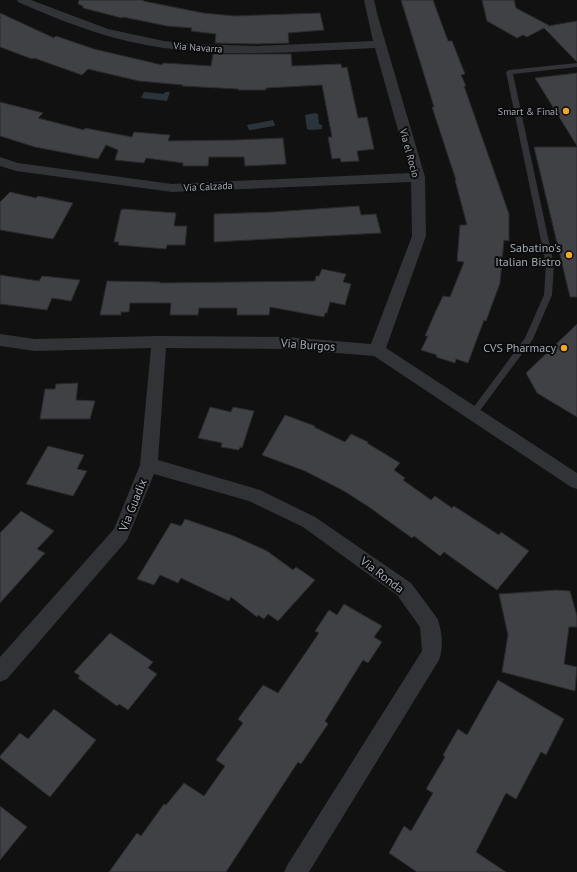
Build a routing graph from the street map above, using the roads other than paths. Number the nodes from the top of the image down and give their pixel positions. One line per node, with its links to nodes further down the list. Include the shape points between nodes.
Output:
1 (22, 0): 3 (street, Via Navarra, via 89,27 133,39 169,45 246,50)
2 (369, 0): 3 (street, Via el Rocio)
3 (380, 44): 6 (street, Via el Rocio)
4 (577, 65): 10 (lane, via 509,72 550,264 548,296 529,339)
5 (0, 161): 6 (street, Via Calzada, via 16,167 172,188)
6 (418, 177): 9 (street, Via el Rocio, via 420,236)
7 (0, 340): 8 (street, Via Burgos, via 35,345)
8 (159, 342): 9 (street, Via Burgos, via 287,343); 11 (street, Via Guadix)
9 (377, 350): 10 (street, Via Burgos)
10 (473, 414): 12 (street, Via Burgos)
11 (149, 465): 13 (street, Via Guadix, via 121,534); 14 (street, Via Ronda, via 254,495 310,522 404,589 430,624 432,653)
12 (577, 482)
13 (0, 672)
14 (296, 872)

